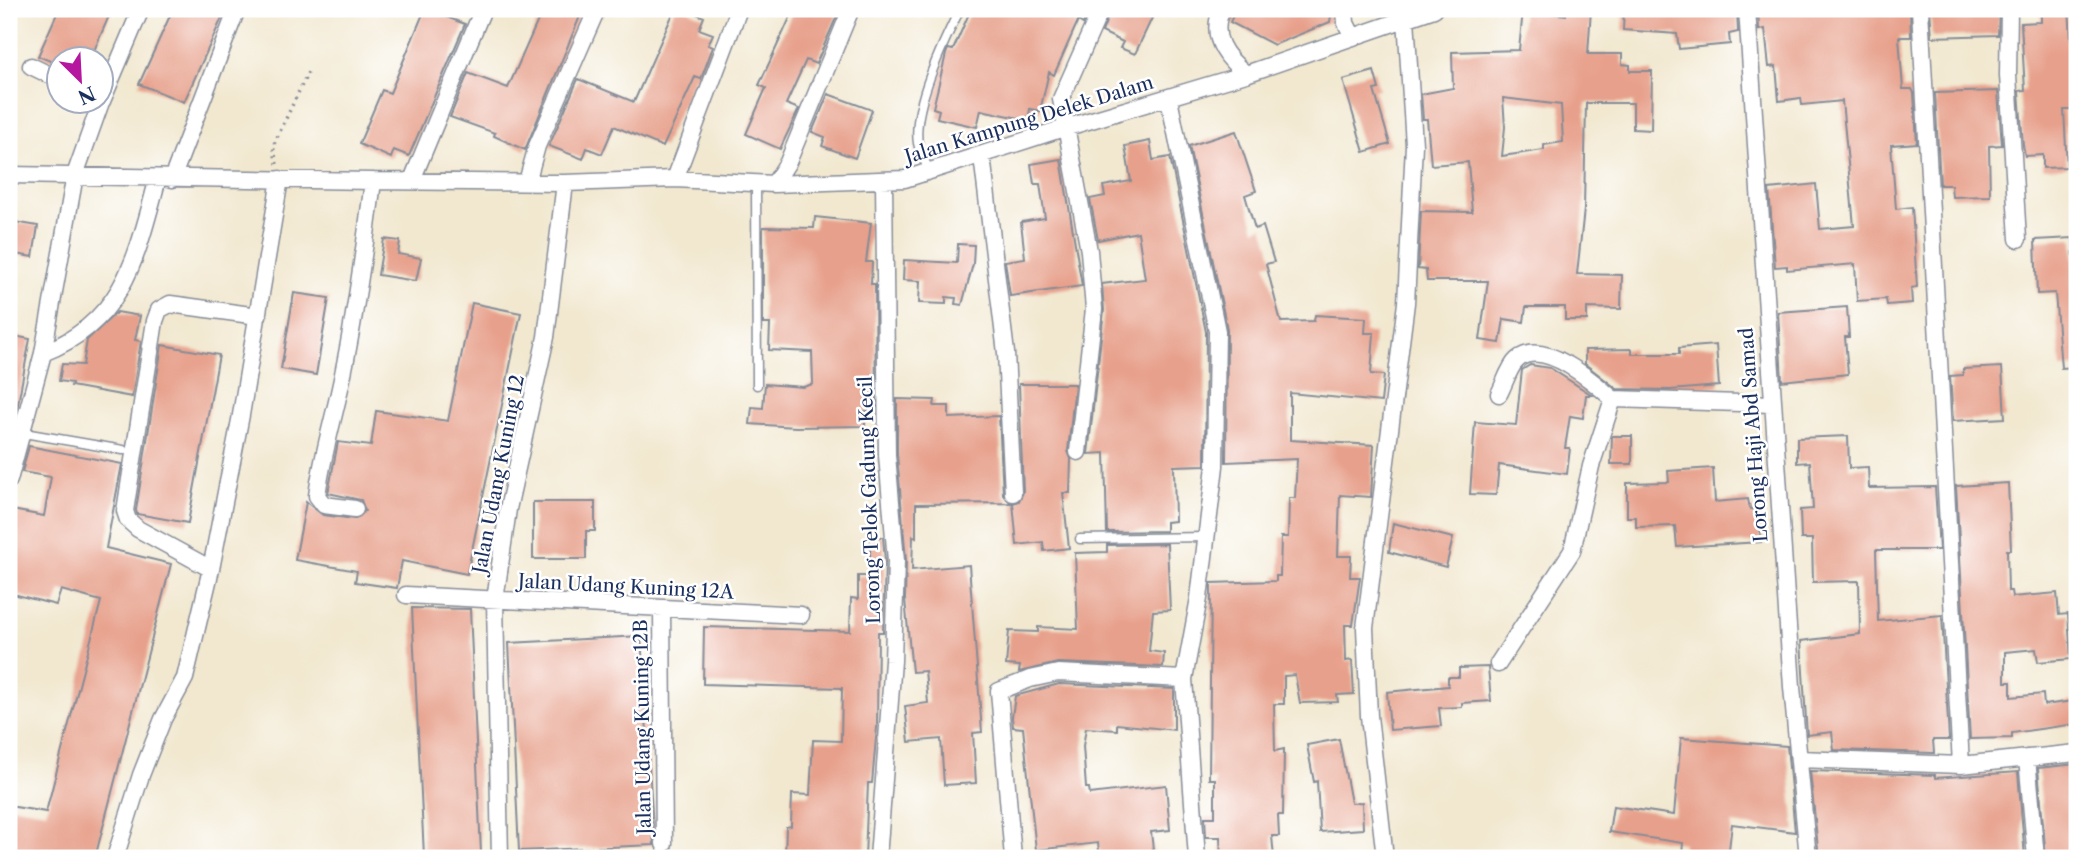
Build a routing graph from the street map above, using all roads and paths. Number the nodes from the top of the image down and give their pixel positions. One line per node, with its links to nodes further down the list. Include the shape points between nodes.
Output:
1 (141, 9): 18 (street)
2 (237, 9): 29 (street)
3 (483, 9): 32 (street)
4 (597, 9): 35 (street, via 537,146)
5 (740, 9): 31 (street)
6 (851, 9): 38 (street, via 789,162)
7 (960, 9): 26 (lane, via 924,100 918,133)
8 (1101, 9): 24 (street, via 1061,99)
9 (1222, 9): 21 (street, via 1217,20 1220,47)
10 (1345, 9): 16 (street)
11 (1434, 9): 15 (street, Jalan Kampung Delek Dalam)
12 (1747, 9): 45 (street, Lorong Haji Abd Samad)
13 (1920, 9): 64 (street)
14 (2009, 9): 39 (street, via 2008,75)
15 (1406, 18): 16 (street, Jalan Kampung Delek Dalam); 71 (street, via 1414,145 1406,303 1365,628 1369,716)
16 (1353, 37): 21 (street, Jalan Kampung Delek Dalam)
17 (31, 66): 20 (street)
18 (116, 68)
19 (309, 70): 30 (path, via 274,146)
20 (46, 73)
21 (1246, 74): 22 (street, Jalan Kampung Delek Dalam)
22 (1169, 99): 24 (street, Jalan Kampung Delek Dalam); 52 (street, via 1217,331 1215,466)
23 (97, 116): 28 (street)
24 (1068, 127): 25 (street, Jalan Kampung Delek Dalam); 48 (street, via 1094,309)
25 (982, 156): 26 (street, Jalan Kampung Delek Dalam); 50 (street, via 1006,353)
26 (930, 173): 34 (street, Jalan Kampung Delek Dalam)
27 (9, 175): 28 (street, Jalan Kampung Delek Dalam)
28 (75, 176): 29 (street, Jalan Kampung Delek Dalam); 41 (street)
29 (165, 178): 30 (street, Jalan Kampung Delek Dalam); 41 (street, via 129,273 106,310 88,331)
30 (280, 179): 33 (street, Jalan Kampung Delek Dalam); 40 (street)
31 (675, 179): 36 (street, Jalan Kampung Delek Dalam); 37 (street, Jalan Kampung Delek Dalam)
32 (412, 180): 33 (street, Jalan Kampung Delek Dalam); 35 (street, Jalan Kampung Delek Dalam)
33 (373, 181): 51 (street, via 358,302 317,496 324,505)
34 (884, 181): 38 (street, Jalan Kampung Delek Dalam); 68 (street, Lorong Telok Gadung Kecil, via 887,455 896,561)
35 (527, 182): 36 (street, Jalan Kampung Delek Dalam)
36 (565, 183): 56 (street, Jalan Udang Kuning 12, via 546,337 508,509)
37 (756, 183): 38 (street, Jalan Kampung Delek Dalam); 42 (lane)
38 (774, 184)
39 (2018, 239)
40 (258, 316): 54 (street); 54 (street, via 170,304 159,310 155,321 125,511 138,529)
41 (43, 353): 46 (street)
42 (757, 385)
43 (1499, 394): 44 (street, via 1517,360 1528,355 1573,365)
44 (1613, 399): 45 (street); 59 (street, via 1591,466 1572,551)
45 (1772, 404): 63 (street, Lorong Haji Abd Samad)
46 (24, 433): 47 (lane); 49 (street)
47 (123, 450)
48 (1078, 452)
49 (9, 480)
50 (1013, 493)
51 (355, 509)
52 (1206, 537): 53 (lane); 60 (street)
53 (1080, 539)
54 (211, 569): 66 (street, via 185,678 141,775)
55 (406, 595): 56 (street, Jalan Udang Kuning 12A)
56 (495, 600): 57 (street, Jalan Udang Kuning 12A); 67 (street, Jalan Udang Kuning 12)
57 (662, 610): 58 (street, Jalan Udang Kuning 12A); 65 (street, Jalan Udang Kuning 12B)
58 (801, 615)
59 (1498, 664)
60 (1184, 679): 69 (street, via 1058,673 999,691); 70 (street)
61 (2077, 753): 62 (street)
62 (2027, 758): 64 (street); 73 (street)
63 (1800, 759): 64 (street); 72 (street, Lorong Haji Abd Samad)
64 (1961, 765)
65 (661, 851)
66 (115, 858)
67 (500, 858)
68 (878, 858)
69 (1013, 858)
70 (1197, 858)
71 (1385, 858)
72 (1808, 858)
73 (2036, 858)

